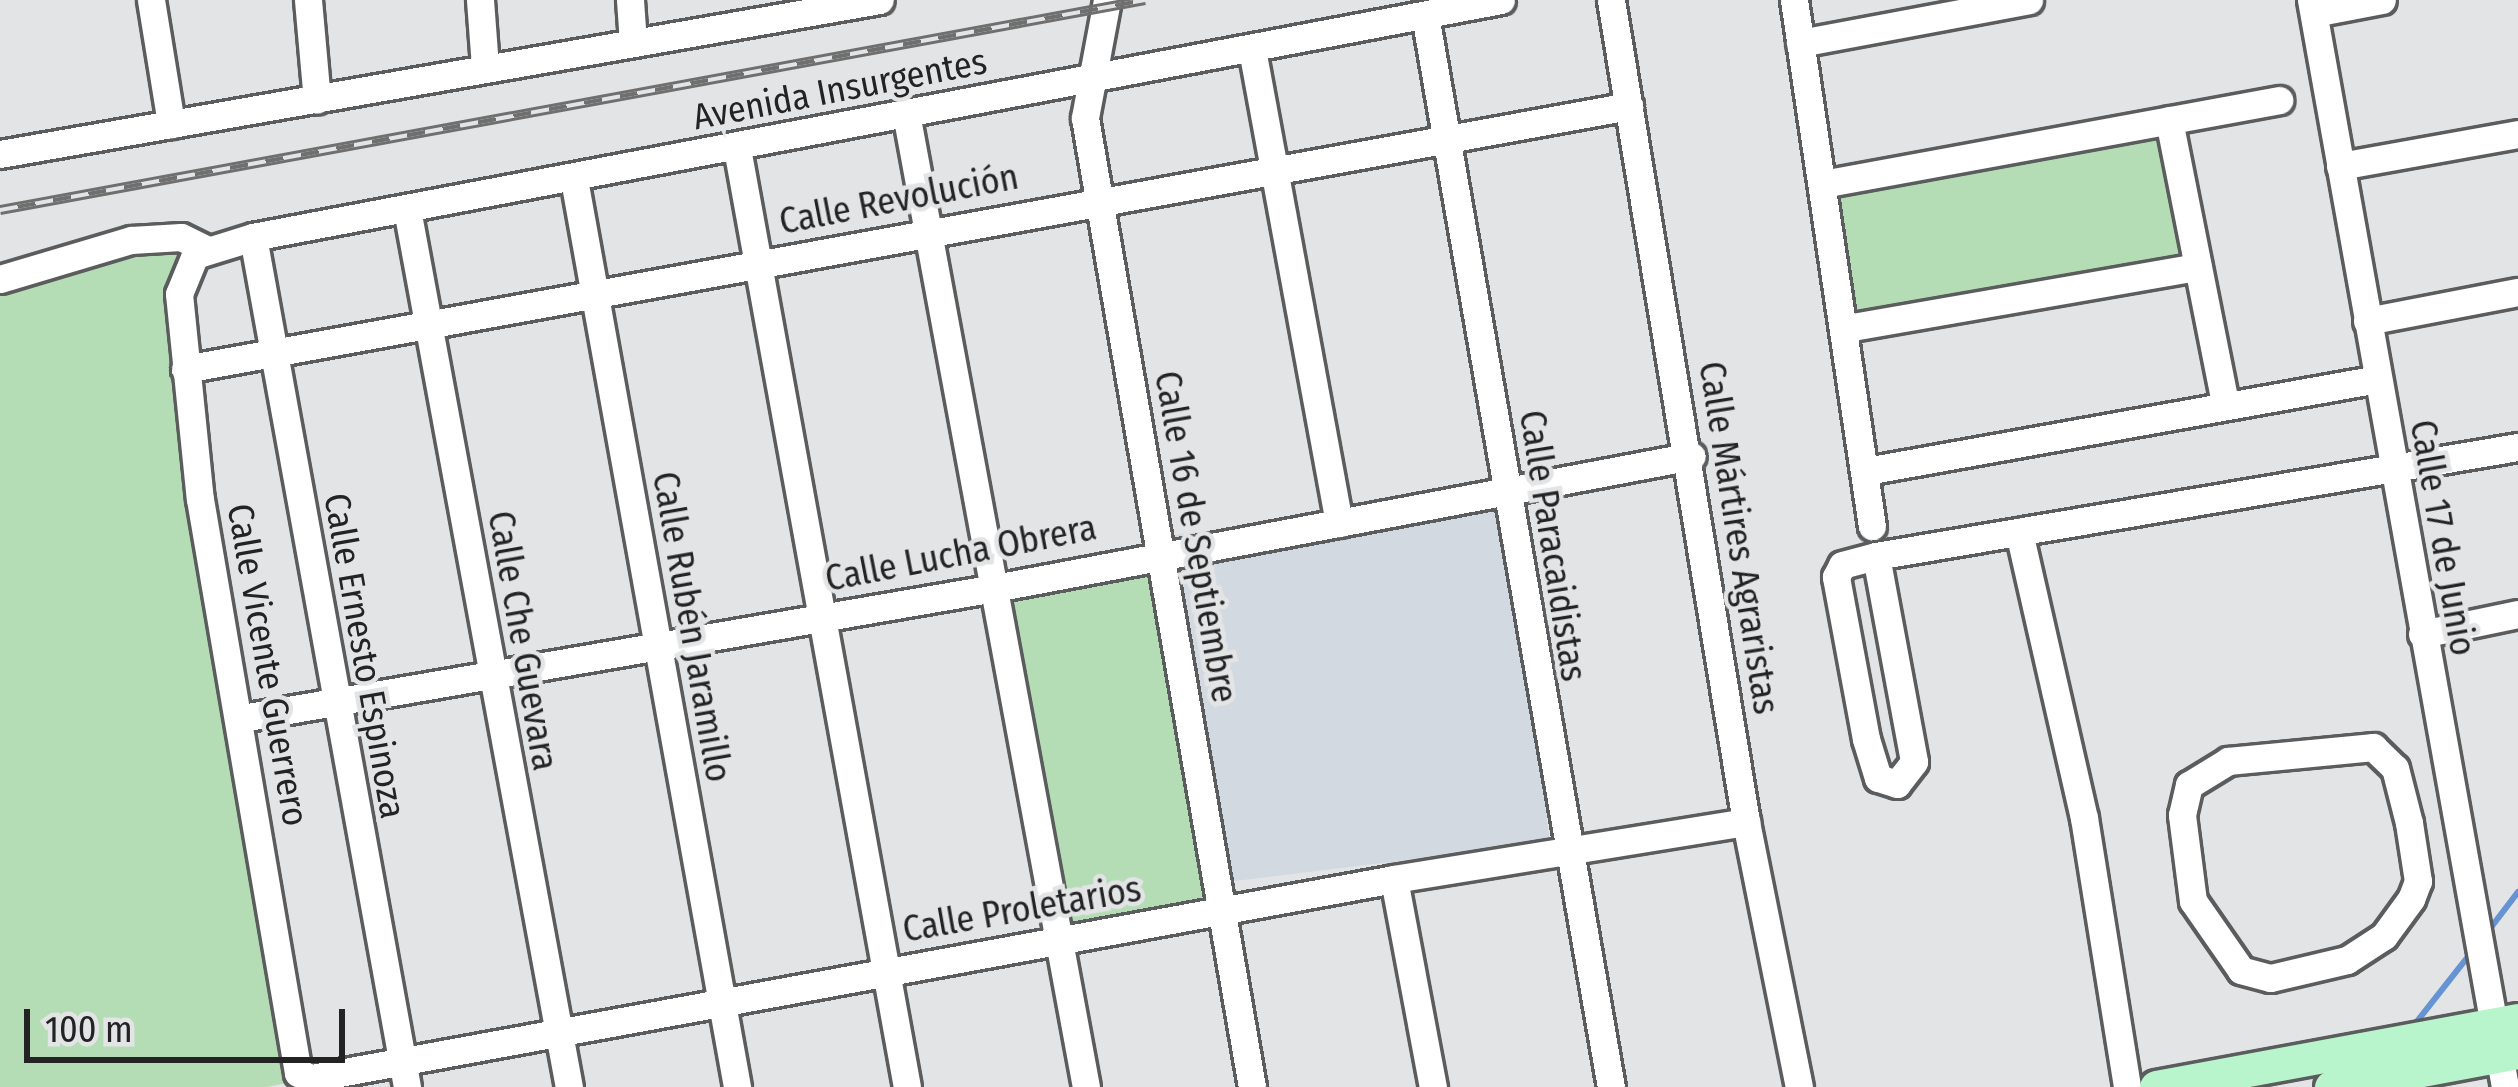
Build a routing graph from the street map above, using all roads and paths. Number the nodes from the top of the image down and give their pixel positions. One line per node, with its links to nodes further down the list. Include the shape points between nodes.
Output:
1 (151, 0): 25 (street)
2 (308, 0): 20 (street)
3 (479, 0): 18 (street)
4 (629, 0): 15 (street)
5 (880, 0): 12 (street)
6 (1107, 0): 19 (street, Calle 16 de Septiembre)
7 (1501, 0): 14 (street, Avenida Insurgentes)
8 (1611, 0): 22 (street, Calle Mártires Agraristas)
9 (1794, 0): 16 (street)
10 (2029, 0): 16 (street)
11 (2382, 0): 13 (street)
12 (788, 7): 15 (street)
13 (2312, 7): 30 (street, Calle 17 de Junio)
14 (1425, 15): 17 (street, Avenida Insurgentes); 27 (street, Calle Paracaidistas)
15 (633, 40): 18 (street)
16 (1800, 43): 33 (street)
17 (1252, 49): 19 (street, Avenida Insurgentes); 31 (street)
18 (485, 67): 20 (street)
19 (1090, 77): 23 (street, Avenida Insurgentes); 34 (street, Calle 16 de Septiembre, via 1085,118)
20 (317, 100): 25 (street)
21 (2279, 100): 24 (street)
22 (1629, 106): 27 (street, Calle Revolución); 52 (street, Calle Mártires Agraristas)
23 (906, 113): 28 (street, Avenida Insurgentes); 36 (street)
24 (2169, 120): 33 (street); 40 (street)
25 (171, 124): 29 (street)
26 (2518, 134): 30 (street)
27 (1450, 138): 31 (street, Calle Revolución); 55 (street, Calle Paracaidistas)
28 (736, 148): 32 (street, Avenida Insurgentes); 39 (street)
29 (0, 154)
30 (2340, 166): 44 (street, Calle 17 de Junio)
31 (1274, 169): 34 (street, Calle Revolución); 56 (street)
32 (574, 179): 35 (street, Avenida Insurgentes); 43 (street, Calle Rubén Jaramillo)
33 (1822, 184): 46 (street)
34 (1099, 199): 36 (street, Calle Revolución); 59 (street, Calle 16 de Septiembre)
35 (406, 208): 37 (street, Avenida Insurgentes); 45 (street, Calle Che Guevara)
36 (929, 230): 39 (street, Calle Revolución); 61 (street)
37 (253, 237): 38 (street, Avenida Insurgentes); 47 (street, Calle Ernesto Espinoza)
38 (202, 252): 41 (street, via 181,237 131,240); 48 (street, Calle Vicente Guerrero, via 179,294)
39 (757, 264): 43 (street, Calle Revolución); 63 (street)
40 (2198, 267): 46 (street); 50 (street)
41 (0, 279)
42 (2518, 292): 44 (street)
43 (597, 296): 45 (street, Calle Revolución); 65 (street, Calle Rubén Jaramillo)
44 (2368, 321): 49 (street, Calle 17 de Junio)
45 (428, 326): 47 (street, Calle Revolución); 66 (street, Calle Che Guevara)
46 (1847, 328): 54 (street)
47 (273, 352): 48 (street, Calle Revolución); 67 (street, Calle Ernesto Espinoza)
48 (185, 369): 68 (street, Calle Vicente Guerrero)
49 (2378, 379): 50 (street); 53 (street, Calle 17 de Junio)
50 (2224, 402): 54 (street)
51 (2518, 446): 53 (street)
52 (1692, 456): 55 (street, Calle Lucha Obrera); 70 (street, Calle Mártires Agraristas)
53 (2395, 470): 58 (street); 64 (street, Calle 17 de Junio)
54 (1866, 471): 57 (street)
55 (1507, 494): 56 (street, Calle Lucha Obrera); 72 (street, Calle Paracaidistas)
56 (1339, 524): 59 (street, Calle Lucha Obrera)
57 (1873, 526)
58 (2019, 532): 60 (street); 91 (street, via 2084,818)
59 (1162, 552): 61 (street, Calle Lucha Obrera); 74 (street, Calle 16 de Septiembre)
60 (1876, 556): 60 (street, via 1837,569 1866,739 1878,778 1897,784 1914,762)
61 (995, 588): 63 (street, Calle Lucha Obrera); 75 (street)
62 (2518, 614): 64 (street)
63 (824, 616): 65 (street, Calle Lucha Obrera); 76 (street)
64 (2422, 634): 69 (street, Calle 17 de Junio)
65 (656, 646): 66 (street, Calle Lucha Obrera); 77 (street, Calle Rubén Jaramillo)
66 (491, 675): 67 (street, Calle Lucha Obrera); 78 (street, Calle Che Guevara)
67 (335, 702): 68 (street, Calle Lucha Obrera); 81 (street, Calle Ernesto Espinoza)
68 (242, 718): 82 (street, Calle Vicente Guerrero, via 298,1072)
69 (2455, 813): 71 (street); 79 (street, Calle 17 de Junio)
70 (1746, 822): 72 (street, Calle Proletarios); 90 (street, Calle Mártires Agraristas)
71 (2409, 824): 71 (street, via 2416,889 2384,936 2347,960 2251,976 2198,914 2182,815 2189,784 2209,768 2373,747 2395,768)
72 (1565, 851): 73 (street, Calle Proletarios); 89 (street, Calle Paracaidistas)
73 (1394, 879): 74 (street, Calle Proletarios); 88 (street)
74 (1222, 910): 75 (street, Calle Proletarios); 87 (street, Calle 16 de Septiembre)
75 (1060, 939): 76 (street, Calle Proletarios); 86 (street)
76 (884, 972): 77 (street, Calle Proletarios); 85 (street)
77 (722, 1001): 78 (street, Calle Proletarios); 84 (street, Calle Rubén Jaramillo)
78 (559, 1030): 81 (street, Calle Proletarios); 83 (street, Calle Che Guevara)
79 (2507, 1048): 80 (main road, via 2402,1074); 80 (main road, via 2418,1039)
80 (2332, 1070): 92 (main road)
81 (404, 1074): 82 (street, Calle Proletarios)
82 (312, 1078)
83 (568, 1087)
84 (737, 1087)
85 (907, 1087)
86 (1086, 1087)
87 (1252, 1087)
88 (1433, 1087)
89 (1611, 1087)
90 (1799, 1087)
91 (2127, 1087)
92 (2156, 1087)

